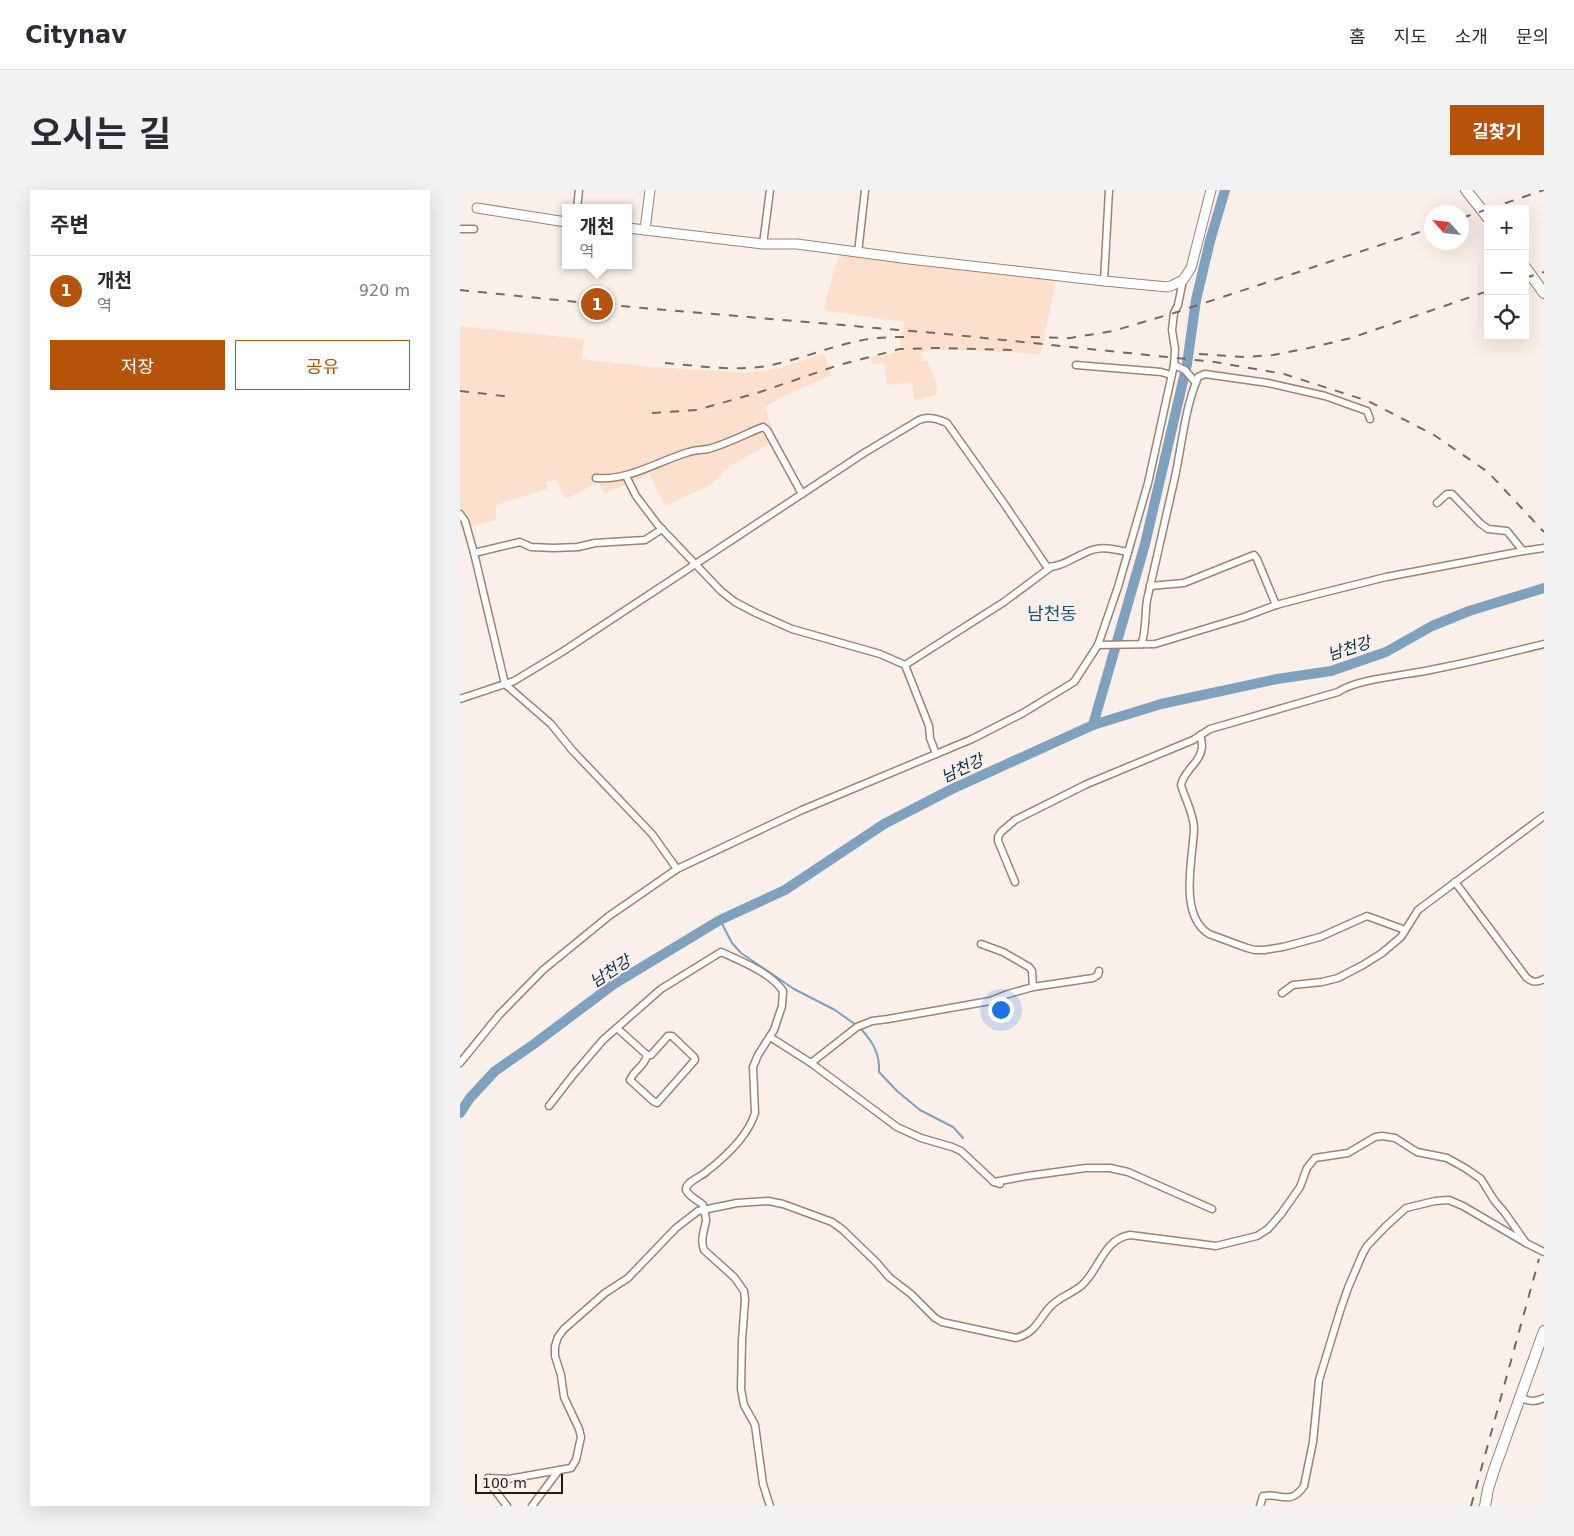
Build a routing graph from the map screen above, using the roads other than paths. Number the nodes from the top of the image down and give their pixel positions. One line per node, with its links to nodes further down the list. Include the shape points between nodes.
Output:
1 (580, 190): 8 (street)
2 (650, 190): 15 (main road)
3 (770, 190): 16 (street)
4 (865, 190): 17 (street)
5 (1109, 190): 20 (street)
6 (1211, 190): 19 (main road, via 1194,261)
7 (1466, 190): 10 (main road)
8 (578, 204)
9 (477, 208): 11 (main road)
10 (1484, 213)
11 (562, 221)
12 (632, 228): 15 (main road)
13 (460, 229): 14 (street)
14 (474, 229)
15 (645, 230): 16 (main road)
16 (762, 244): 17 (main road, via 797,244)
17 (858, 253): 20 (main road)
18 (1529, 272): 21 (main road)
19 (1183, 280): 20 (main road, via 1168,287); 23 (street, via 1172,330)
20 (1104, 281)
21 (1544, 293)
22 (1076, 365): 24 (street)
23 (1174, 365): 24 (street); 25 (street, via 1185,370)
24 (1171, 375): 36 (street, via 1148,482)
25 (1196, 383): 26 (street, via 1198,377 1205,374 1268,383 1324,396 1367,411); 39 (street)
26 (1370, 419)
27 (626, 476): 28 (street); 29 (street, via 690,451 723,444 763,427); 32 (street)
28 (596, 478)
29 (802, 494): 37 (street); 38 (street, via 919,420 926,417 940,420 947,423 1047,568)
30 (1437, 503): 34 (street, via 1447,494 1452,494 1488,529 1511,534)
31 (460, 514): 35 (street)
32 (662, 529): 35 (street, via 645,540 554,548 520,542); 37 (street)
33 (1544, 548): 34 (street)
34 (1523, 551): 40 (street, via 1386,578)
35 (474, 552): 45 (street)
36 (1128, 552): 38 (street, via 1093,550); 43 (street)
37 (695, 564): 44 (street, via 722,592 756,613 792,629 880,654); 45 (street, via 562,652 514,682)
38 (1051, 567): 44 (street, via 1004,602)
39 (1150, 586): 40 (street, via 1184,583 1254,555); 41 (street)
40 (1276, 605): 41 (street, via 1174,639)
41 (1141, 644): 43 (street)
42 (1544, 644): 47 (street, via 1345,687 1338,692 1228,723)
43 (1098, 646): 48 (street, via 1074,682 981,735)
44 (905, 665): 48 (street, via 929,726)
45 (505, 684): 46 (street); 50 (street, via 551,724 652,834)
46 (460, 699)
47 (1200, 735): 51 (street, via 1087,784 1015,820 1001,832 998,841); 53 (street, via 1199,757 1184,775 1181,785 1193,819 1190,885 1193,915 1202,930 1255,950 1278,948 1320,937 1367,916)
48 (936, 754): 50 (street, via 811,806)
49 (1544, 816): 52 (street)
50 (677, 869): 62 (street, via 616,910 543,970 499,1015)
51 (1016, 882)
52 (1455, 882): 53 (street, via 1418,910); 56 (street, via 1526,977 1535,983)
53 (1405, 930): 58 (street, via 1382,953 1348,973 1322,982 1293,985)
54 (981, 944): 57 (street, via 1003,952 1029,968)
55 (1099, 971): 57 (street, via 1093,978)
56 (1544, 979)
57 (1033, 987): 63 (street, via 967,1006 872,1021 857,1027)
58 (1282, 993)
59 (617, 1028): 60 (street, via 661,989 721,952 765,975 784,991 780,1015); 61 (street); 64 (street, via 603,1040)
60 (770, 1037): 63 (street); 66 (street, via 753,1067 753,1119 726,1154 686,1186 686,1191 702,1203)
61 (647, 1055): 61 (street, via 672,1036 695,1060 657,1103 630,1080)
62 (460, 1063)
63 (811, 1063): 65 (street, via 897,1127 961,1151 997,1183 1010,1178 1110,1168 1128,1172)
64 (550, 1106)
65 (1212, 1209)
66 (704, 1210): 67 (street, via 742,1202 768,1201 824,1218 843,1230 935,1318 1016,1338 1034,1328 1053,1304 1080,1286 1108,1247 1123,1236 1216,1246 1257,1236 1281,1214 1316,1158 1348,1154 1375,1137 1395,1138 1417,1152 1447,1158 1474,1174 1481,1179); 72 (street, via 676,1228 628,1278 605,1293 558,1337 555,1356 564,1397 581,1437 571,1468); 75 (street, via 704,1250 734,1277 744,1291 741,1389 754,1426 763,1484)
67 (1526, 1243): 68 (street); 76 (street, via 1449,1200 1435,1200 1406,1208 1385,1227 1362,1254 1341,1308 1319,1380 1313,1442 1304,1486 1292,1497 1263,1496)
68 (1544, 1252)
69 (1544, 1331): 70 (main road)
70 (1520, 1397): 71 (street, via 1532,1402); 77 (main road)
71 (1544, 1398)
72 (559, 1470): 73 (street, via 508,1479 488,1478); 74 (street)
73 (507, 1506)
74 (532, 1506)
75 (770, 1506)
76 (1260, 1506)
77 (1485, 1506)

